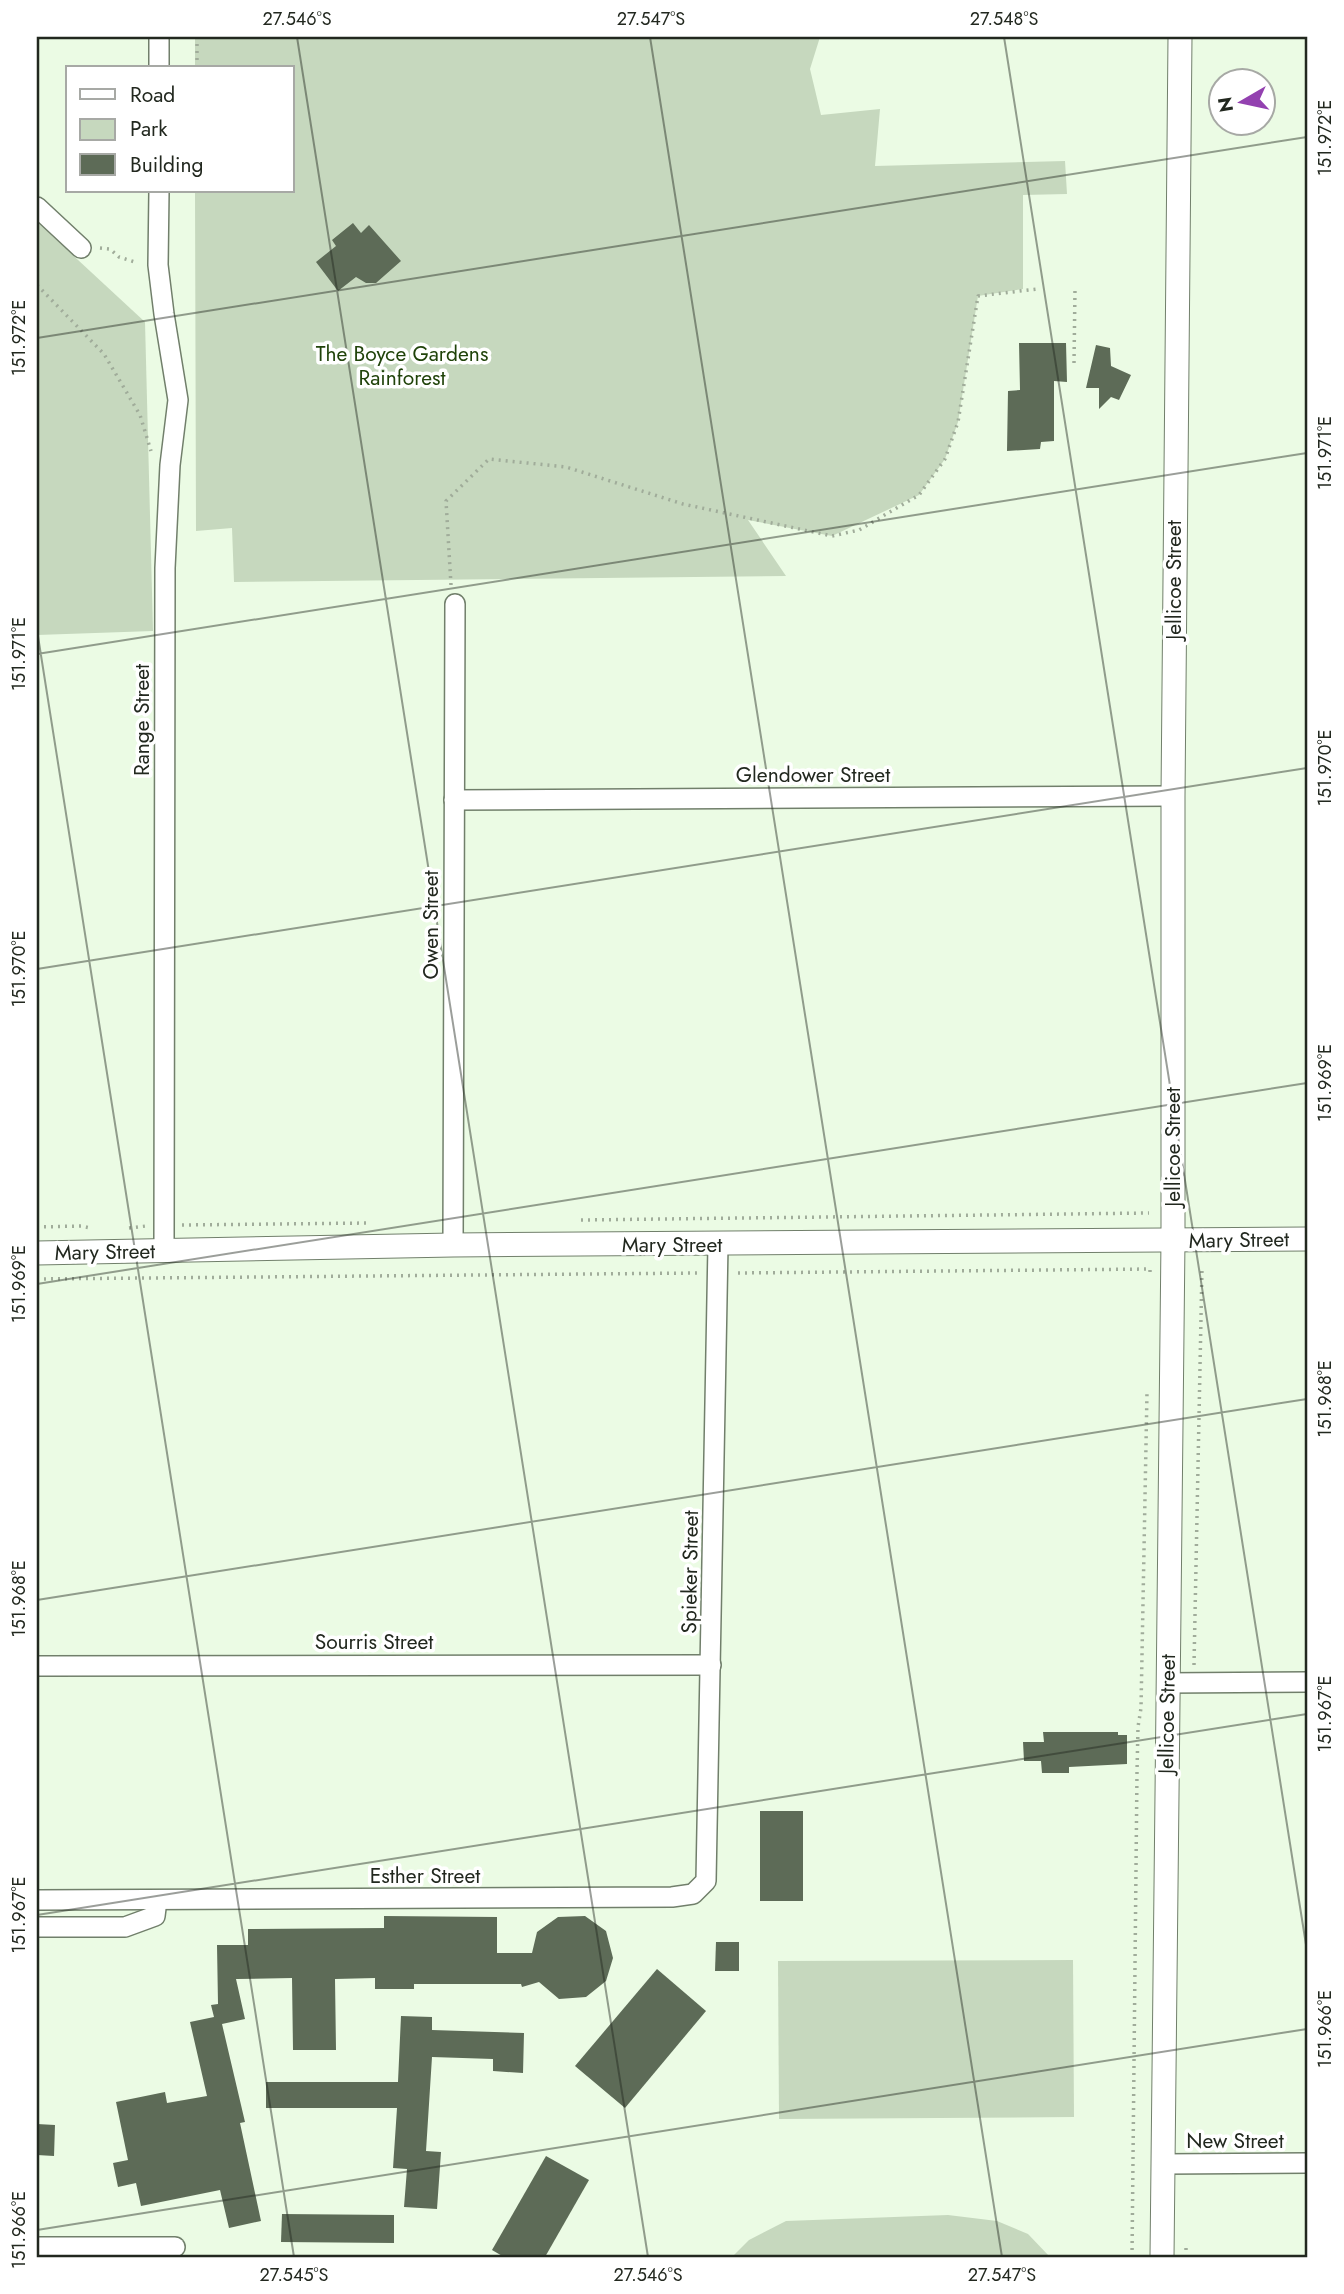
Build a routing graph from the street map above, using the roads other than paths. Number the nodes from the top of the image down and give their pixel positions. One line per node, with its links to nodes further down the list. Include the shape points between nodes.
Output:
1 (159, 37): 3 (street)
2 (1180, 37): 8 (street, Jellicoe Street)
3 (159, 66)
4 (159, 192): 14 (street, Range Street, via 158,265 178,400 165,568)
5 (37, 207): 6 (street)
6 (80, 248)
7 (455, 604): 9 (street, Owen Street)
8 (1173, 796): 9 (street, Glendower Street); 11 (street, Jellicoe Street)
9 (454, 800): 12 (street, Owen Street)
10 (1307, 1239): 11 (street, Mary Street)
11 (1174, 1240): 13 (street, Mary Street); 19 (street, Jellicoe Street)
12 (453, 1245): 13 (street, Mary Street); 14 (street, Mary Street)
13 (718, 1245): 16 (street, Spieker Street)
14 (164, 1251): 15 (street, Mary Street)
15 (37, 1252)
16 (711, 1665): 17 (street, Sourris Street); 20 (street, Spieker Street, via 706,1881)
17 (37, 1666)
18 (1307, 1682): 19 (street)
19 (1167, 1683): 25 (street, Jellicoe Street)
20 (693, 1894): 22 (street, Esther Street)
21 (37, 1900): 22 (street, Esther Street)
22 (157, 1900): 23 (street, via 155,1916 125,1927)
23 (37, 1927)
24 (1307, 2163): 25 (street, New Street)
25 (1164, 2164): 28 (street, Jellicoe Street)
26 (37, 2247): 27 (street)
27 (175, 2247)
28 (1162, 2257)

